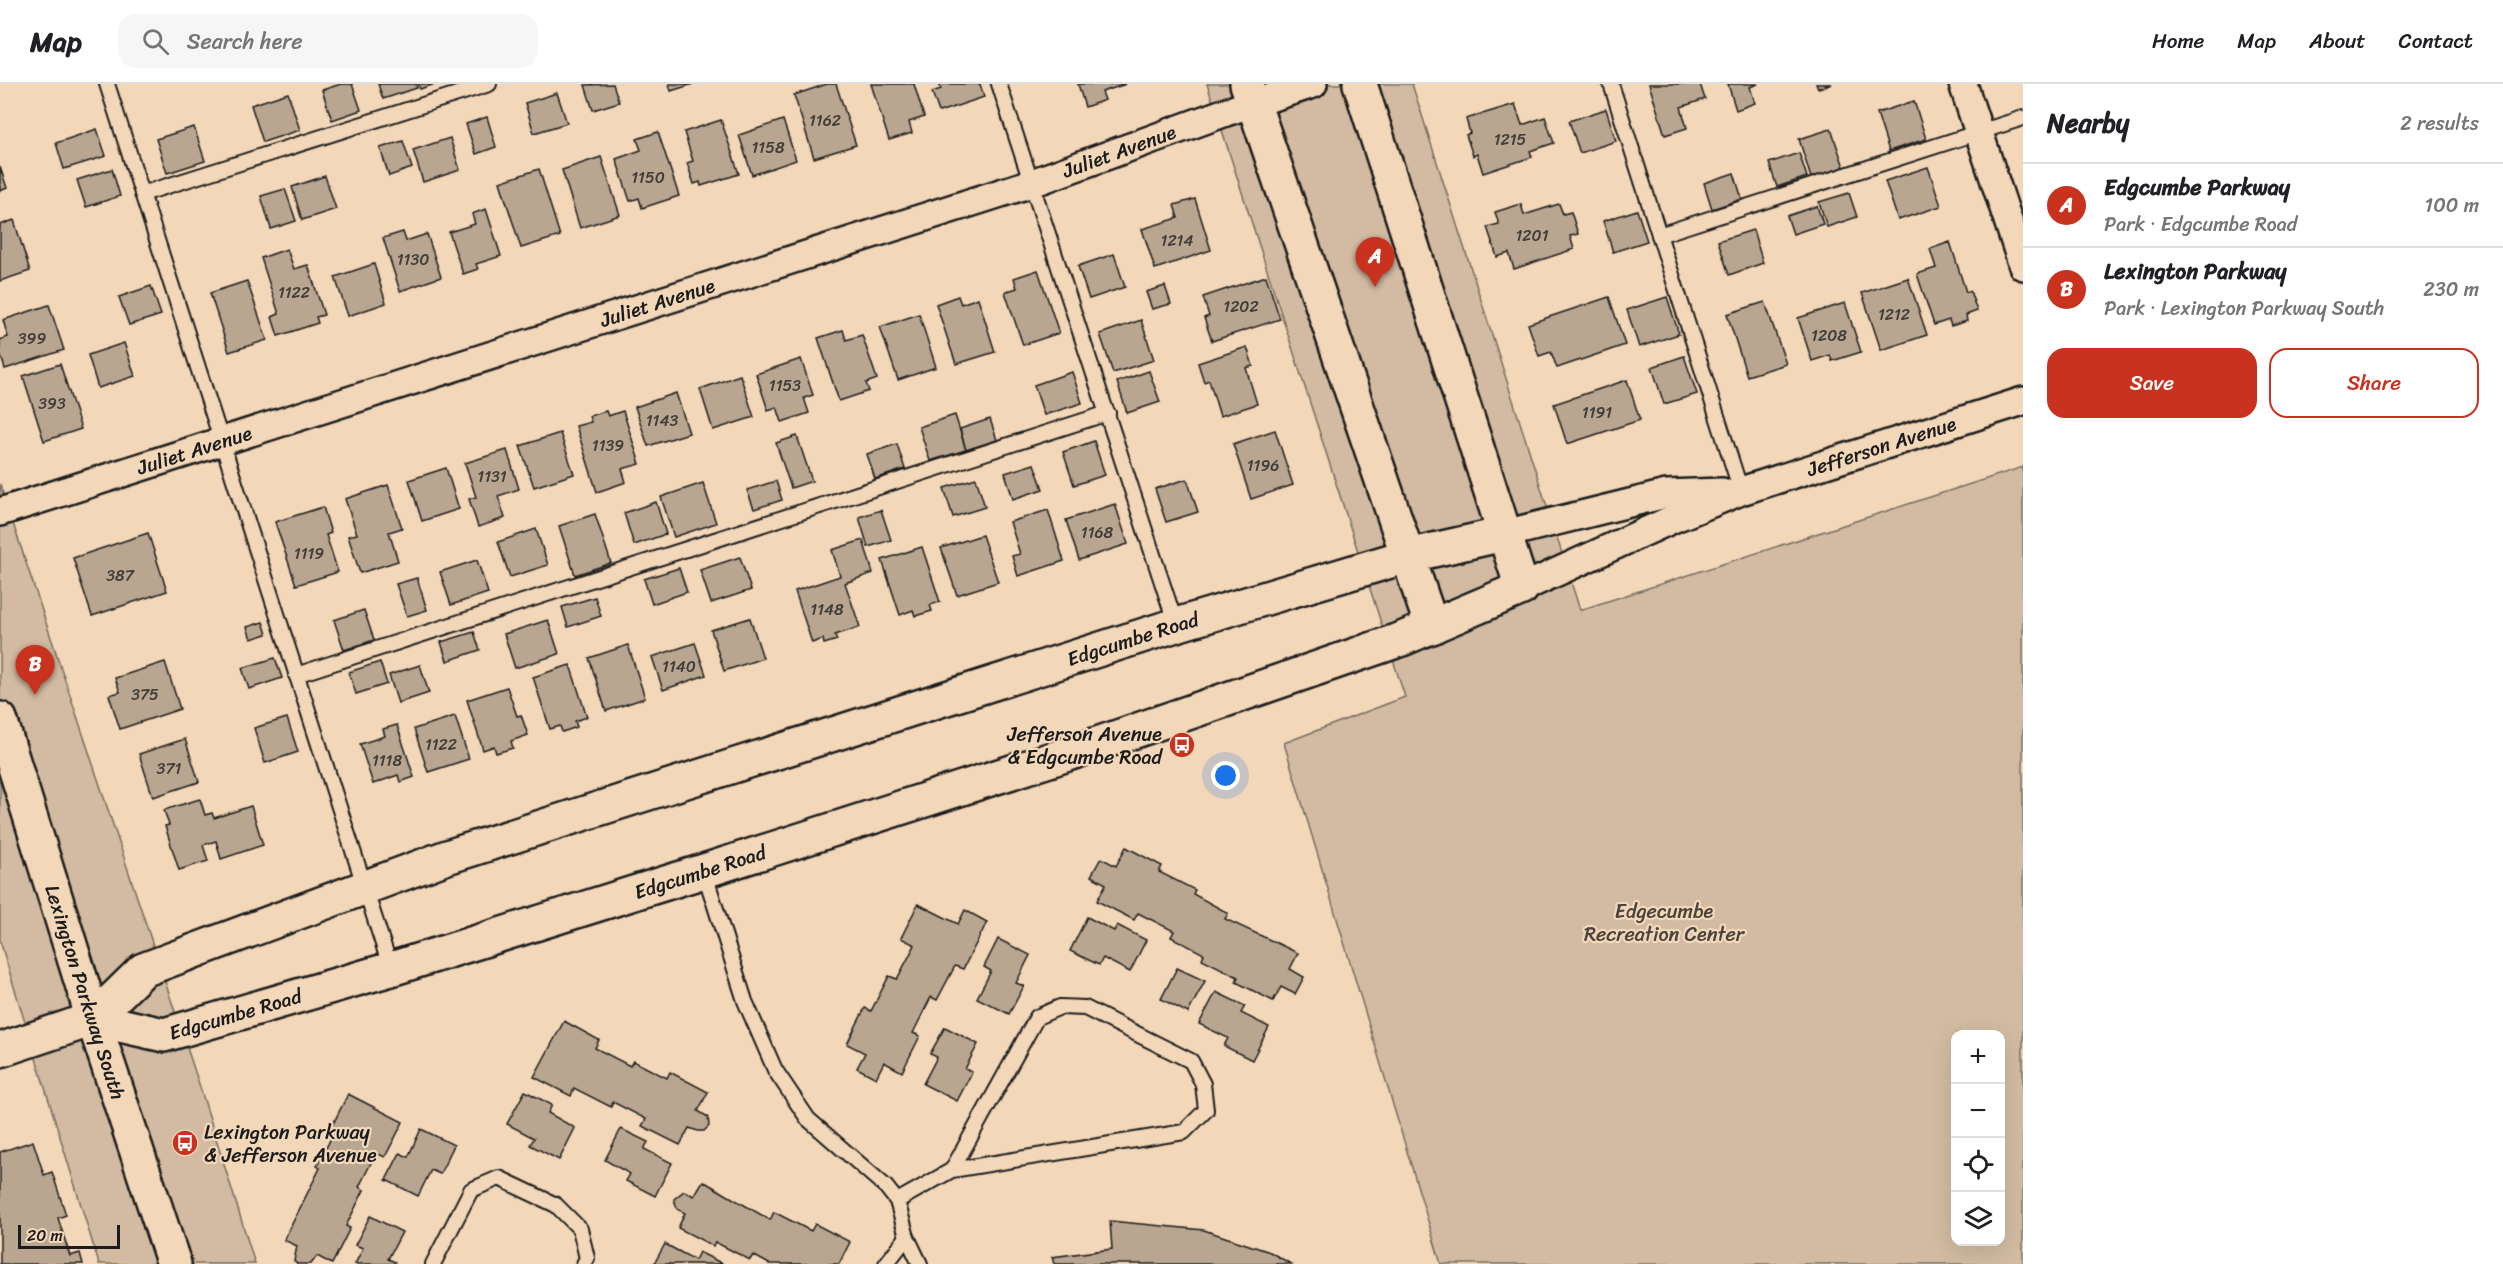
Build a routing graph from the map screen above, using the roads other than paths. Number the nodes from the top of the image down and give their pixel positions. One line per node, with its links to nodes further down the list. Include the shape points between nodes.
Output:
1 (107, 84): 12 (lane)
2 (489, 84): 12 (lane)
3 (999, 84): 11 (lane)
4 (1313, 84): 8 (street, Juliet Avenue)
5 (1360, 84): 20 (street)
6 (1611, 84): 13 (lane)
7 (1963, 84): 10 (street)
8 (1250, 93): 11 (street, Juliet Avenue); 21 (street)
9 (2023, 118): 10 (lane)
10 (1980, 132): 13 (lane); 14 (street)
11 (1032, 183): 16 (lane); 17 (street, Juliet Avenue)
12 (142, 194): 17 (lane)
13 (1659, 235): 18 (lane)
14 (2023, 266)
15 (2023, 401): 18 (street, Jefferson Avenue)
16 (1108, 413): 23 (lane); 25 (lane)
17 (221, 442): 19 (street, Juliet Avenue); 25 (lane)
18 (1741, 491): 20 (street, Jefferson Avenue, via 1666,494); 22 (street, Jefferson Avenue)
19 (0, 512)
20 (1504, 534): 21 (street, Edgcumbe Road); 22 (street)
21 (1407, 556): 23 (street, Edgcumbe Road); 24 (street)
22 (1522, 588): 24 (street, Edgcumbe Road)
23 (1176, 625): 28 (street, Edgcumbe Road, via 459,854)
24 (1432, 627): 27 (street, Edgcumbe Road, via 1074,752)
25 (296, 675): 28 (lane)
26 (0, 719): 30 (street, Lexington Parkway South)
27 (704, 871): 29 (street, Edgcumbe Road); 33 (lane, via 745,1000 775,1070 808,1119)
28 (365, 888): 29 (lane); 30 (street, Edgcumbe Road, via 143,970)
29 (391, 969): 30 (street, Edgcumbe Road, via 164,1035)
30 (93, 1019): 31 (street); 35 (street, Lexington Parkway South)
31 (0, 1050)
32 (952, 1170): 32 (lane, via 1184,1132 1206,1110 1203,1084 1191,1061 1085,1008 1060,1007 1038,1017); 33 (lane)
33 (897, 1201): 34 (lane)
34 (907, 1237): 38 (lane); 39 (lane)
35 (174, 1264)
36 (433, 1264): 37 (lane, via 471,1190 499,1178 556,1205 580,1229 587,1258)
37 (584, 1264)
38 (886, 1264)
39 (920, 1264)

